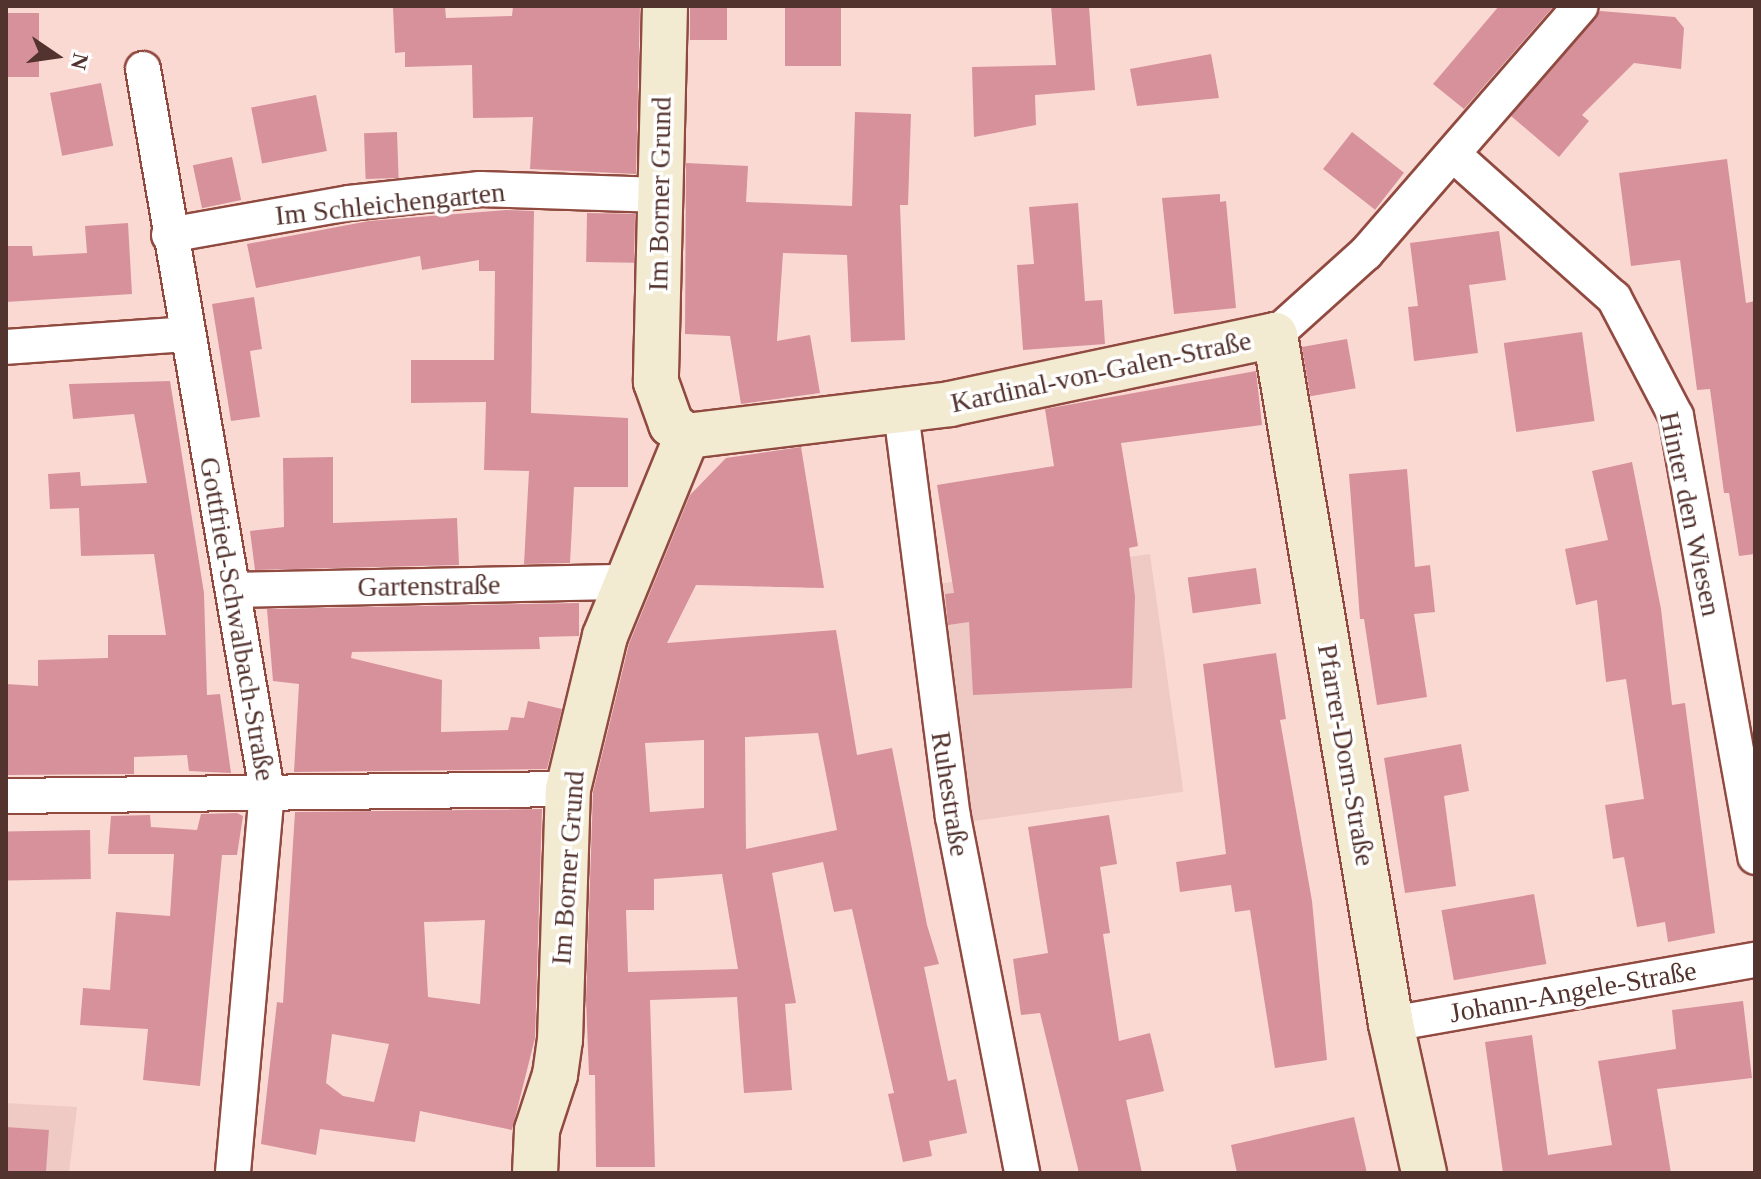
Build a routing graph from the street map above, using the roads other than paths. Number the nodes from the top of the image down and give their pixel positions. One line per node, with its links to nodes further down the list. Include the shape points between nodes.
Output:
1 (665, 6): 5 (street, Im Borner Grund)
2 (1581, 6): 4 (street, Kardinal-von-Galen-Straße)
3 (143, 69): 6 (street, Gottfried-Schwalbach-Straße)
4 (1455, 156): 8 (street, Kardinal-von-Galen-Straße, via 1366,253); 17 (street, Hinter den Wiesen, via 1614,298 1676,416)
5 (661, 195): 6 (street, Im Schleichengarten, via 480,189 349,203); 11 (street, Im Borner Grund, via 656,382 671,424)
6 (169, 235): 7 (street, Gottfried-Schwalbach-Straße)
7 (187, 334): 9 (street); 13 (street, Gottfried-Schwalbach-Straße)
8 (1275, 335): 10 (street, Kardinal-von-Galen-Straße); 19 (street, Pfarrer-Dorn-Straße)
9 (6, 347)
10 (901, 412): 11 (street, Kardinal-von-Galen-Straße); 22 (street, Ruhestraße, via 946,774)
11 (687, 436): 12 (street, Im Borner Grund)
12 (624, 582): 13 (street, Gartenstraße); 14 (street, Im Borner Grund, via 584,710)
13 (235, 590): 15 (street, Gottfried-Schwalbach-Straße)
14 (568, 789): 15 (street); 21 (street, Im Borner Grund, via 560,1040 537,1130)
15 (267, 791): 16 (street); 20 (street, Gottfried-Schwalbach-Straße)
16 (6, 796)
17 (1755, 857)
18 (1755, 960): 19 (street, Johann-Angele-Straße)
19 (1391, 1024): 23 (street, Pfarrer-Dorn-Straße)
20 (233, 1173)
21 (535, 1173)
22 (1022, 1173)
23 (1424, 1173)

